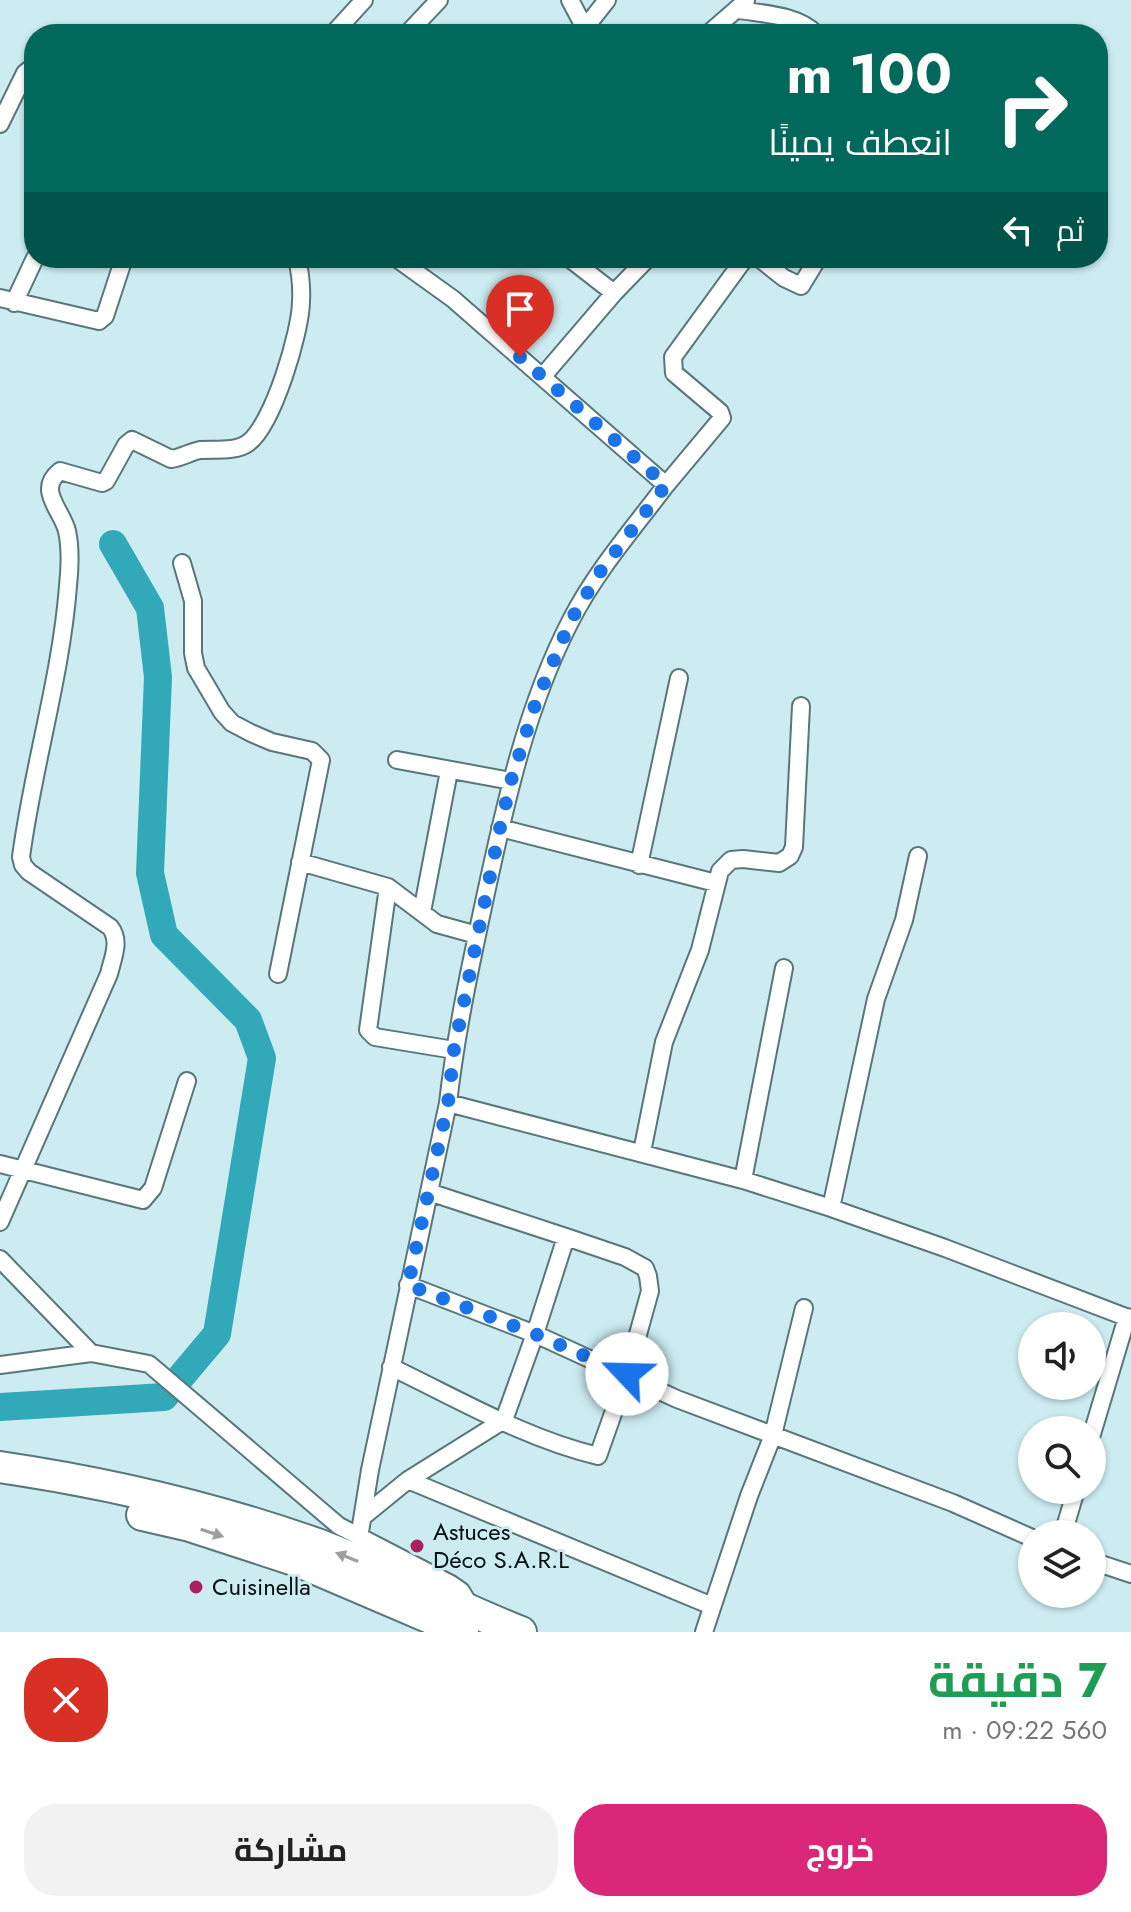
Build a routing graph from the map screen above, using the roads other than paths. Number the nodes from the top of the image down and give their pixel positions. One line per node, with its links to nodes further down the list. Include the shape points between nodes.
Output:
1 (364, 0): 6 (street)
2 (439, 0): 7 (street)
3 (570, 0): 8 (street)
4 (607, 0): 9 (street)
5 (743, 5): 10 (street); 11 (street)
6 (342, 24)
7 (416, 24)
8 (582, 24)
9 (591, 24)
10 (720, 24)
11 (802, 24)
12 (24, 75): 13 (street)
13 (0, 124)
14 (28, 268): 24 (street)
15 (120, 268): 24 (street, via 102,319)
16 (298, 268): 48 (street, via 297,335 278,393 250,442 171,459 132,440 106,481 60,471 49,488 68,534 68,597 21,857 29,872 110,927 117,943 109,974)
17 (410, 268): 25 (street)
18 (582, 268): 23 (street)
19 (638, 268): 23 (street)
20 (735, 268): 26 (street, via 673,357 674,373 722,418)
21 (772, 268): 22 (street, via 801,286)
22 (812, 268)
23 (614, 293): 25 (street)
24 (7, 300)
25 (543, 376): 26 (street)
26 (666, 485): 32 (street, via 571,620 536,702)
27 (182, 563): 35 (street, via 193,601 196,668 222,712 251,733 312,751 321,760)
28 (679, 678): 36 (street)
29 (801, 706): 37 (street, via 790,856 779,863 731,860)
30 (397, 760): 31 (street)
31 (449, 771): 32 (street); 39 (street)
32 (511, 781): 33 (street)
33 (500, 828): 36 (street); 40 (street)
34 (918, 856): 51 (street, via 904,920 876,999)
35 (300, 862): 38 (street); 42 (street)
36 (639, 865): 37 (street)
37 (716, 883): 46 (street, via 700,950 664,1042)
38 (388, 887): 39 (street); 43 (street, via 368,1030 375,1037)
39 (422, 912): 40 (street, via 437,924)
40 (477, 935): 43 (street)
41 (784, 968): 49 (street)
42 (278, 974)
43 (454, 1050): 45 (street)
44 (187, 1081): 48 (street, via 153,1188 143,1200)
45 (448, 1103): 46 (street); 50 (street)
46 (642, 1152): 49 (street)
47 (0, 1164): 48 (street)
48 (22, 1172): 52 (street)
49 (743, 1180): 51 (street)
50 (429, 1192): 53 (street); 55 (street)
51 (831, 1208): 57 (street)
52 (0, 1222)
53 (566, 1237): 58 (street); 62 (street, via 645,1268 650,1291)
54 (0, 1259): 59 (street)
55 (408, 1285): 58 (street); 61 (street)
56 (804, 1308): 65 (street)
57 (1129, 1318): 63 (street)
58 (535, 1334): 62 (street); 64 (street)
59 (91, 1353): 60 (street); 71 (street, via 149,1364)
60 (0, 1365)
61 (391, 1367): 64 (street); 69 (street)
62 (627, 1374): 64 (street, via 598,1456); 65 (street)
63 (1098, 1416)
64 (504, 1420): 67 (street)
65 (773, 1436): 70 (street); 74 (street)
66 (0, 1467): 75 (highway, one-way to 66, via 320,1545 197,1506)
67 (408, 1480): 69 (street); 74 (street)
68 (0, 1484): 76 (highway, one-way to 76, via 190,1526 297,1561)
69 (365, 1515): 71 (street)
70 (1018, 1532)
71 (359, 1538): 75 (street, via 451,1584)
72 (1106, 1566): 73 (street)
73 (1131, 1574)
74 (712, 1606): 78 (street)
75 (464, 1611): 76 (highway); 77 (highway)
76 (418, 1620)
77 (521, 1632)
78 (704, 1632)

